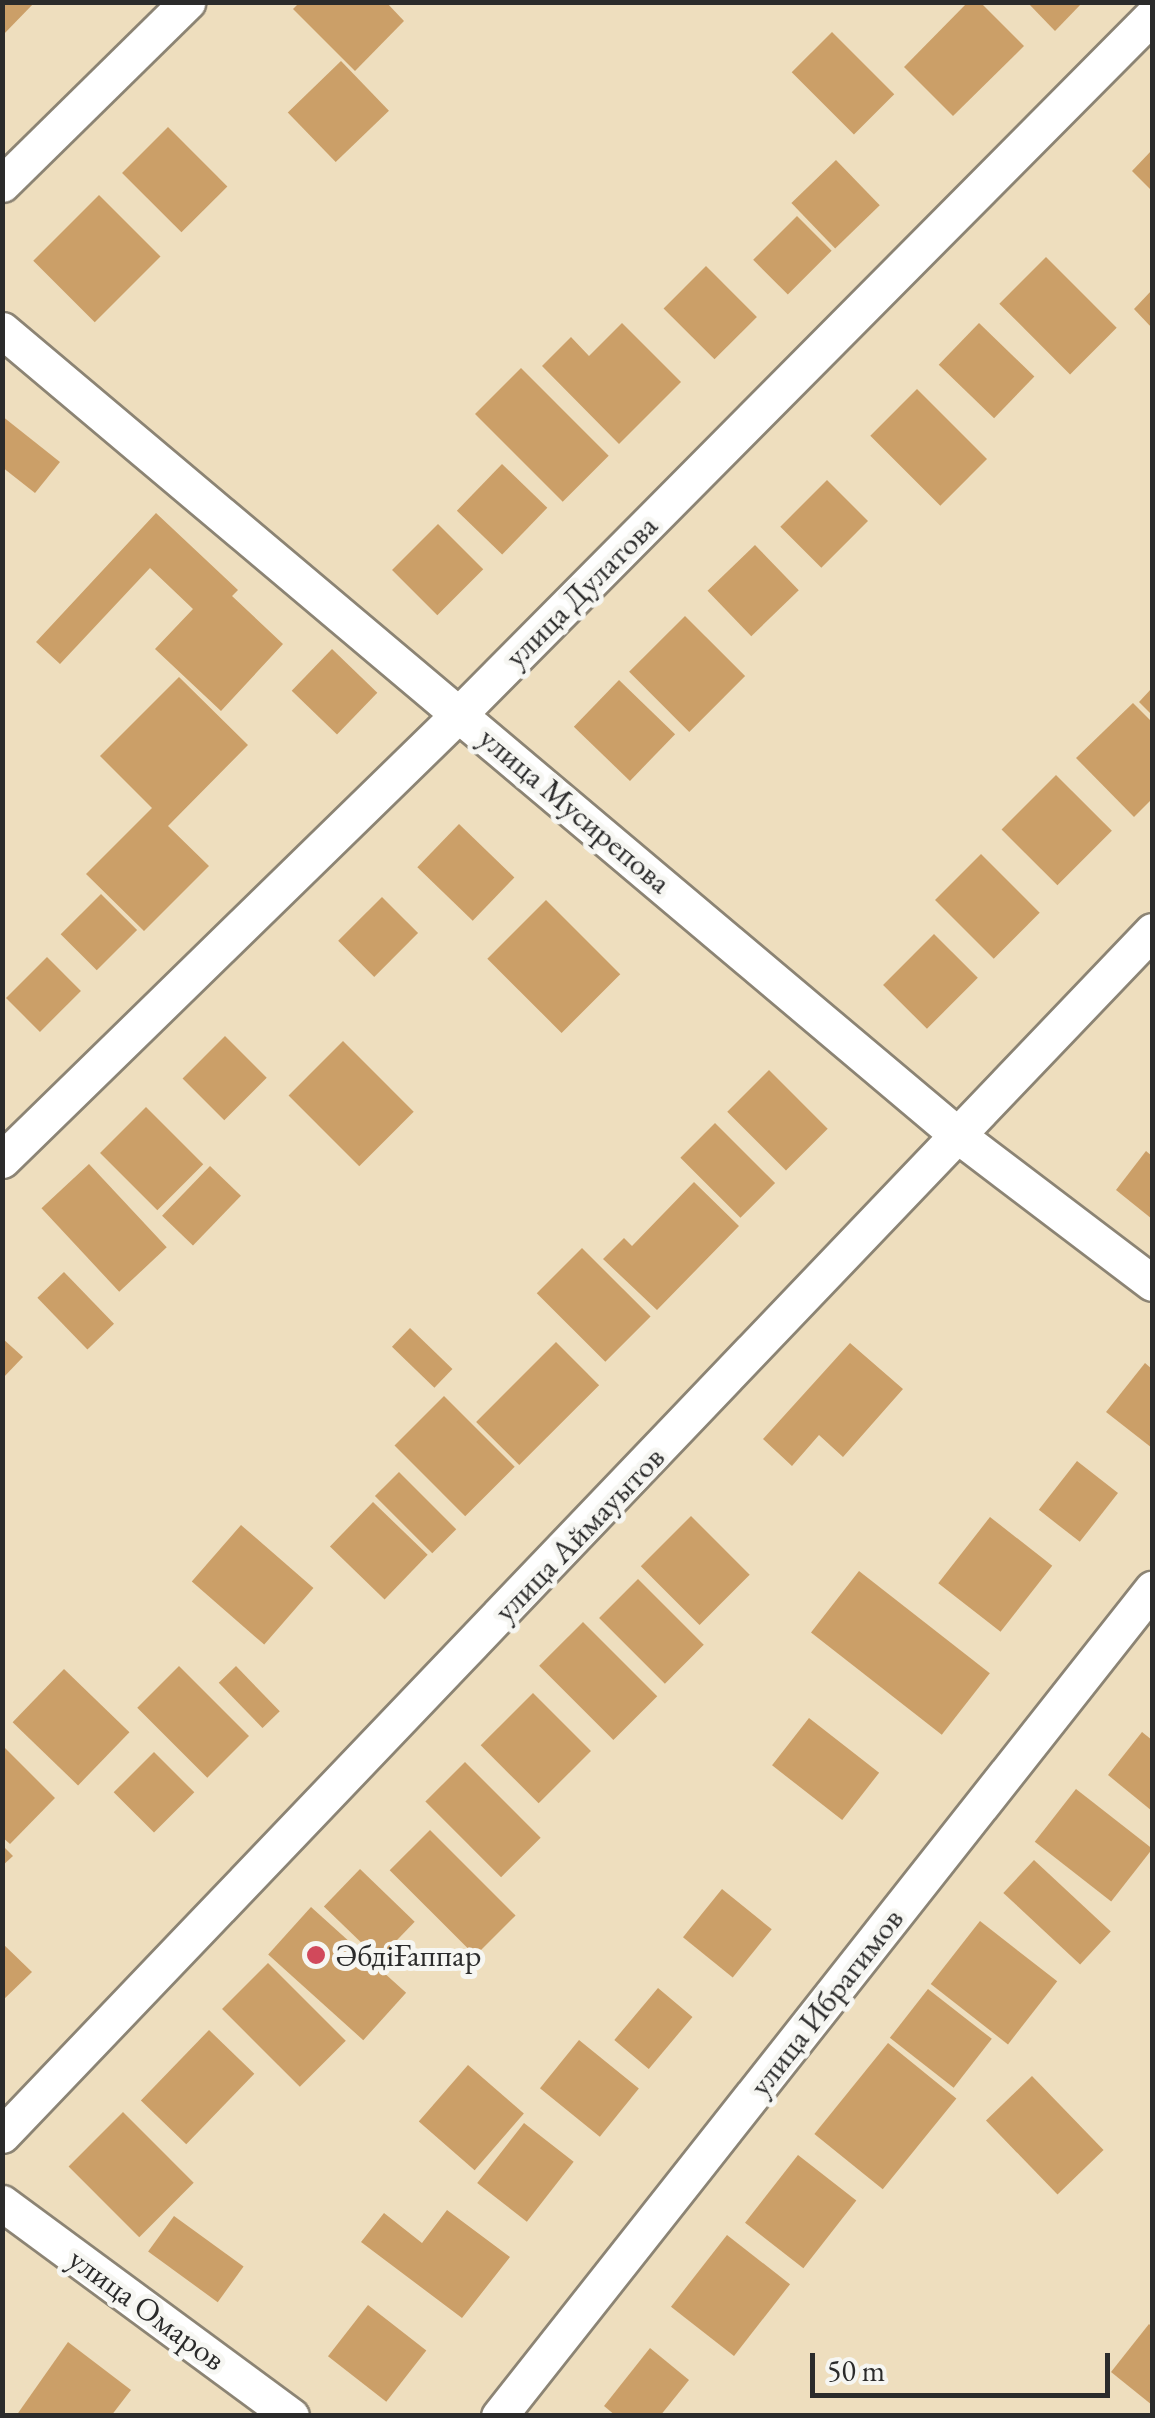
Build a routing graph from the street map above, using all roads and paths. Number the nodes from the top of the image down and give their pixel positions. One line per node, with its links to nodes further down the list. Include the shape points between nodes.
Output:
1 (186, 2): 3 (street)
2 (1152, 16): 5 (street, улица Дулатова)
3 (2, 184)
4 (2, 330): 5 (street, улица Мусирепова)
5 (460, 713): 7 (street, улица Мусирепова); 8 (street, улица Дулатова)
6 (1152, 931): 7 (street, улица Аймауытов)
7 (960, 1137): 9 (street, улица Мусирепова); 11 (street, улица Аймауытов)
8 (2, 1160)
9 (1152, 1283)
10 (1152, 1589): 14 (street, улица Ибрагимов)
11 (2, 2136)
12 (2, 2203): 13 (street, улица Омаров)
13 (290, 2416)
14 (499, 2416)

